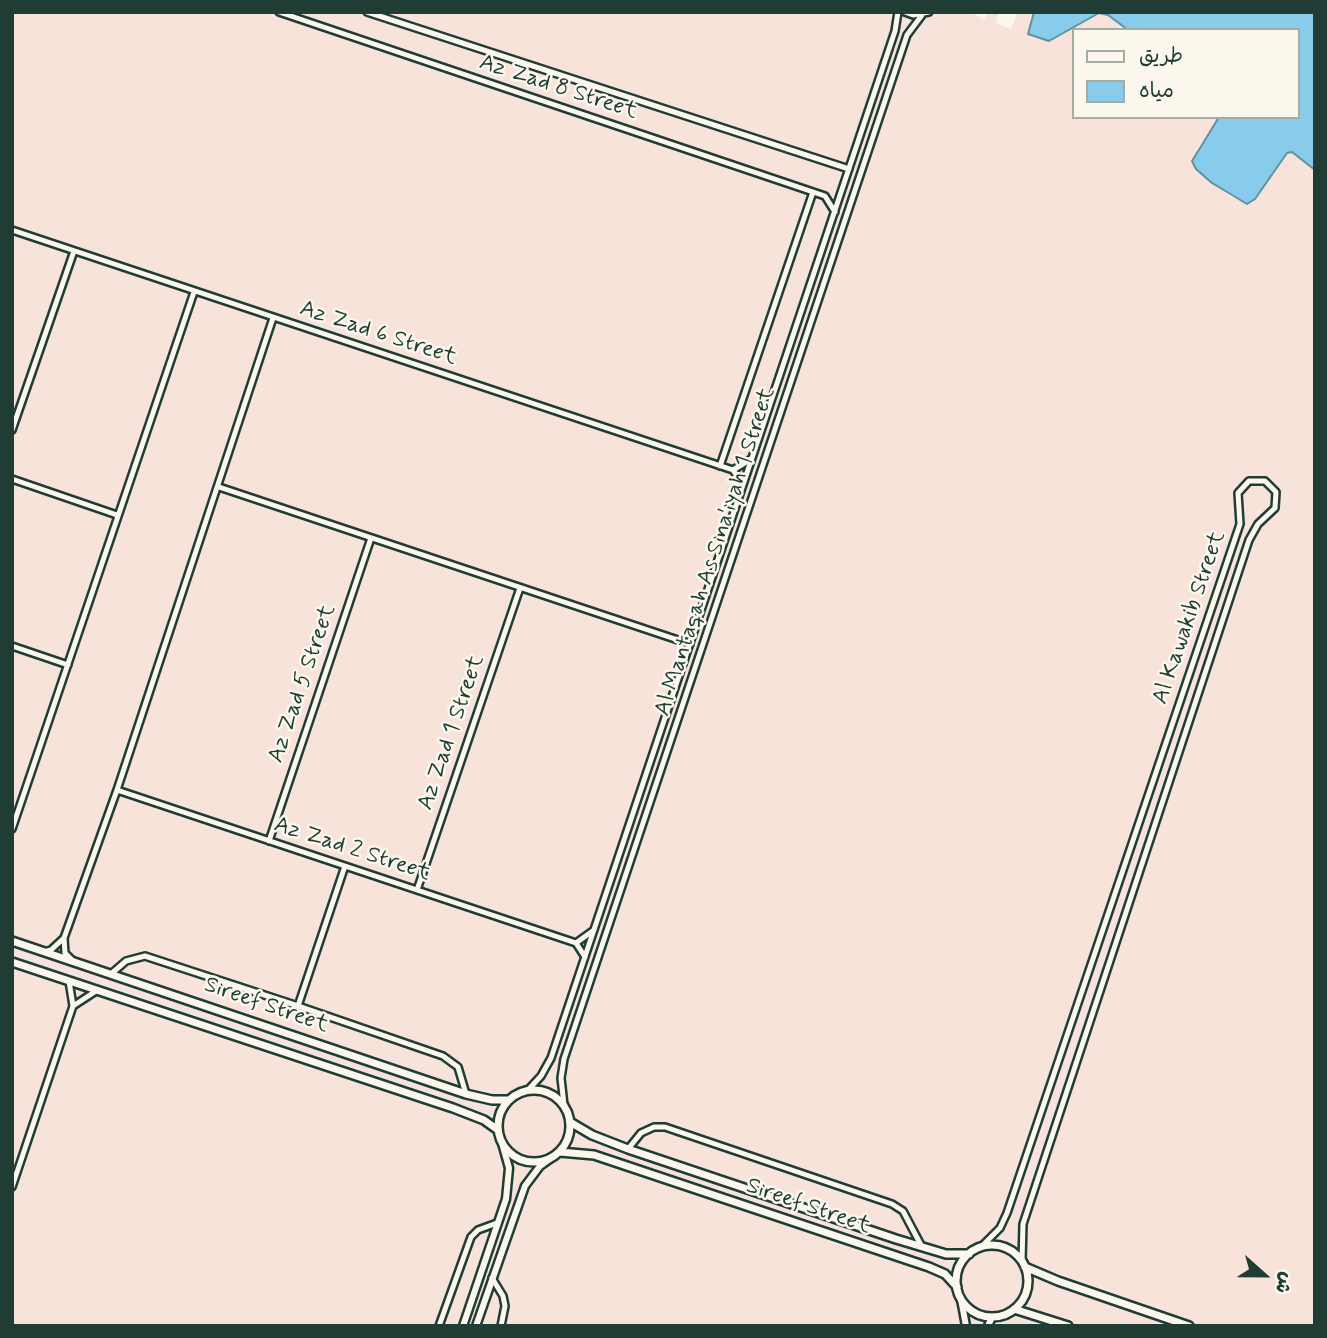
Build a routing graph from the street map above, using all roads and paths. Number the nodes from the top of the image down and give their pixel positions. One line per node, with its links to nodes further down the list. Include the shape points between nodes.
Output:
1 (279, 12): 9 (street, Az Zad 8 Street)
2 (367, 12): 7 (street, Az Zad 8 Street)
3 (898, 12): 7 (street, Al Mantaqah As Sina'iyah 1 Street)
4 (905, 12): 6 (street)
5 (929, 12): 6 (street)
6 (922, 15): 50 (street, Al Mantaqah As Sina'iyah 1 Street, via 907,35 565,1059 561,1078)
7 (849, 169): 8 (street, Al Mantaqah As Sina'iyah 1 Street)
8 (843, 188): 10 (street); 11 (street, Al Mantaqah As Sina'iyah 1 Street)
9 (813, 192): 10 (street, Az Zad 8 Street); 18 (street)
10 (825, 196): 11 (street)
11 (835, 212): 17 (street, Al Mantaqah As Sina'iyah 1 Street)
12 (12, 230): 13 (street, Az Zad 6 Street)
13 (74, 251): 14 (street, Az Zad 6 Street); 16 (street)
14 (194, 292): 15 (street, Az Zad 6 Street); 23 (street)
15 (273, 318): 18 (street, Az Zad 6 Street); 22 (street)
16 (12, 430)
17 (753, 457): 19 (street); 21 (street, Al Mantaqah As Sina'iyah 1 Street)
18 (720, 466): 19 (street, Az Zad 6 Street)
19 (733, 470): 21 (street)
20 (12, 478): 23 (street)
21 (743, 486): 26 (street, Al Mantaqah As Sina'iyah 1 Street)
22 (219, 487): 24 (street); 29 (street)
23 (117, 515): 28 (street)
24 (371, 538): 25 (street); 31 (street, Az Zad 5 Street)
25 (520, 588): 26 (street); 33 (street, Az Zad 1 Street)
26 (690, 644): 34 (street, Al Mantaqah As Sina'iyah 1 Street)
27 (12, 646): 28 (street)
28 (68, 665): 30 (street)
29 (117, 790): 31 (street, Az Zad 2 Street); 35 (street)
30 (12, 829)
31 (269, 841): 32 (street, Az Zad 2 Street)
32 (345, 866): 33 (street, Az Zad 2 Street); 46 (street)
33 (417, 890): 37 (street, Az Zad 2 Street)
34 (595, 930): 37 (street); 39 (street, Al Mantaqah As Sina'iyah 1 Street)
35 (64, 938): 38 (street); 41 (street, via 65,953)
36 (12, 941): 38 (main road, Sireef Street)
37 (576, 943): 39 (street)
38 (44, 952): 41 (main road, Sireef Street)
39 (585, 957): 47 (street, Al Mantaqah As Sina'iyah 1 Street, via 548,1064)
40 (12, 962): 43 (main road, Sireef Street)
41 (74, 962): 42 (main road, Sireef Street)
42 (111, 974): 46 (street, via 126,961 145,956); 48 (main road, Sireef Street)
43 (69, 981): 44 (main road, Sireef Street); 45 (street)
44 (97, 990): 45 (street); 52 (main road, Sireef Street, via 453,1108)
45 (73, 1006): 57 (street)
46 (298, 1006): 48 (street, via 443,1056 458,1067)
47 (528, 1090): 49 (main road); 50 (main road, via 548,1092)
48 (466, 1094): 49 (main road, Sireef Street)
49 (509, 1100): 52 (main road)
50 (564, 1105): 51 (main road)
51 (570, 1122): 54 (main road, Sireef Street); 55 (main road)
52 (498, 1130): 53 (main road)
53 (502, 1143): 56 (main road, via 518,1159 540,1162); 58 (street, via 509,1181)
54 (628, 1149): 60 (main road, Sireef Street); 60 (street, via 641,1133 665,1127 892,1205 903,1211)
55 (560, 1152): 56 (main road); 64 (main road, Sireef Street, via 594,1155 929,1267)
56 (551, 1158): 63 (street, via 525,1186)
57 (12, 1187)
58 (497, 1223): 68 (street, via 471,1237); 69 (street)
59 (982, 1246): 61 (main road); 62 (main road, via 1005,1247); 62 (street, Al Kawakib Street, via 995,1235 1007,1213 1240,524 1238,493 1249,481 1265,481 1276,492 1275,508 1258,524 1250,540 1023,1224)
60 (922, 1247): 61 (main road, Sireef Street)
61 (969, 1254): 64 (main road, via 958,1273)
62 (1024, 1264): 66 (main road, via 1026,1294); 75 (main road)
63 (492, 1278): 70 (street); 71 (street, via 503,1296)
64 (957, 1287): 65 (main road)
65 (961, 1299): 67 (main road, via 974,1312); 72 (street)
66 (1014, 1309): 67 (main road); 74 (main road)
67 (992, 1317): 73 (street)
68 (439, 1326)
69 (463, 1326)
70 (476, 1326)
71 (501, 1326)
72 (967, 1326)
73 (988, 1326)
74 (1069, 1326)
75 (1189, 1326)

